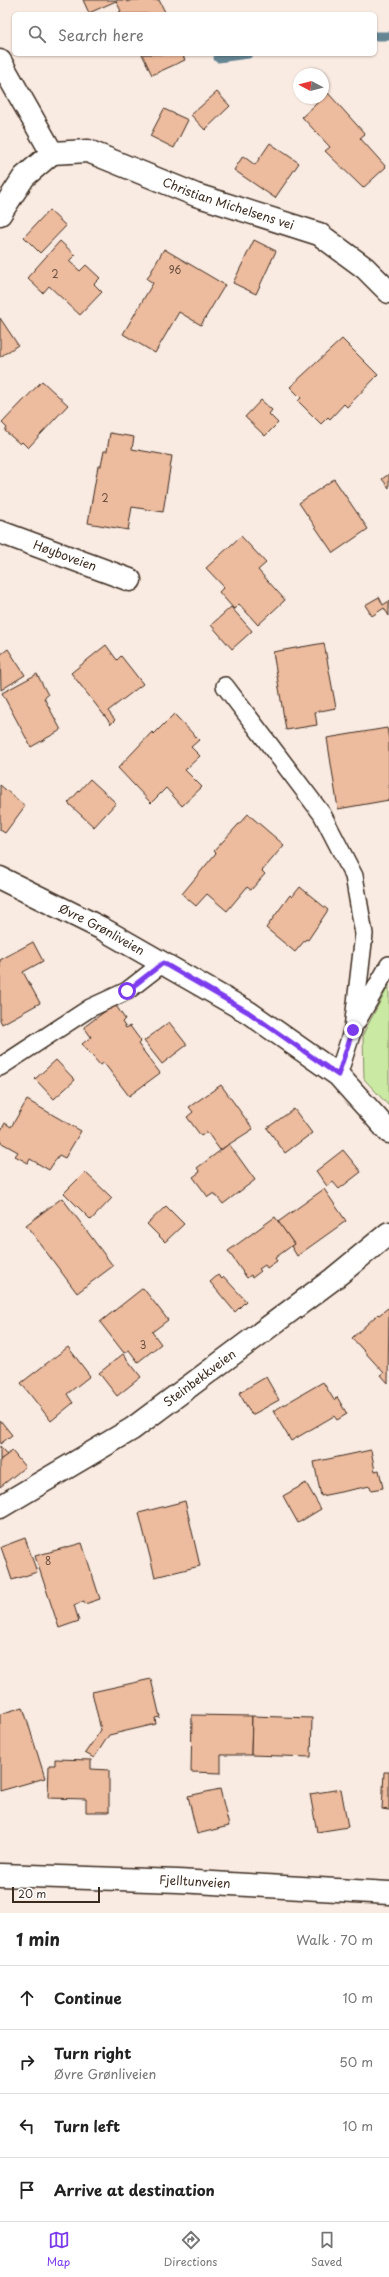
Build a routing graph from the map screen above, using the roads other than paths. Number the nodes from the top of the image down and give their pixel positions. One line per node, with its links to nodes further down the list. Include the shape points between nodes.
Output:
1 (0, 61): 2 (street)
2 (52, 153): 3 (street, via 24,177); 4 (street, Christian Michelsens vei, via 88,151 196,195 319,234 365,268)
3 (0, 214)
4 (389, 292)
5 (0, 532): 6 (street, Høyboveien)
6 (130, 580)
7 (225, 686): 11 (lane, via 322,814 354,876 364,934)
8 (0, 878): 9 (street, Øvre Grønliveien, via 101,928)
9 (163, 963): 12 (lane, via 127,991 90,1008); 13 (street, Øvre Grønliveien, via 248,1012)
10 (389, 965): 11 (lane)
11 (353, 1030): 13 (lane)
12 (0, 1067)
13 (338, 1075): 14 (street, Øvre Grønliveien)
14 (389, 1132)
15 (389, 1233): 16 (street, Steinbekkveien, via 333,1279 132,1429)
16 (0, 1507)
17 (0, 1875): 18 (street, Fjelltunveien, via 178,1881)
18 (389, 1893)

